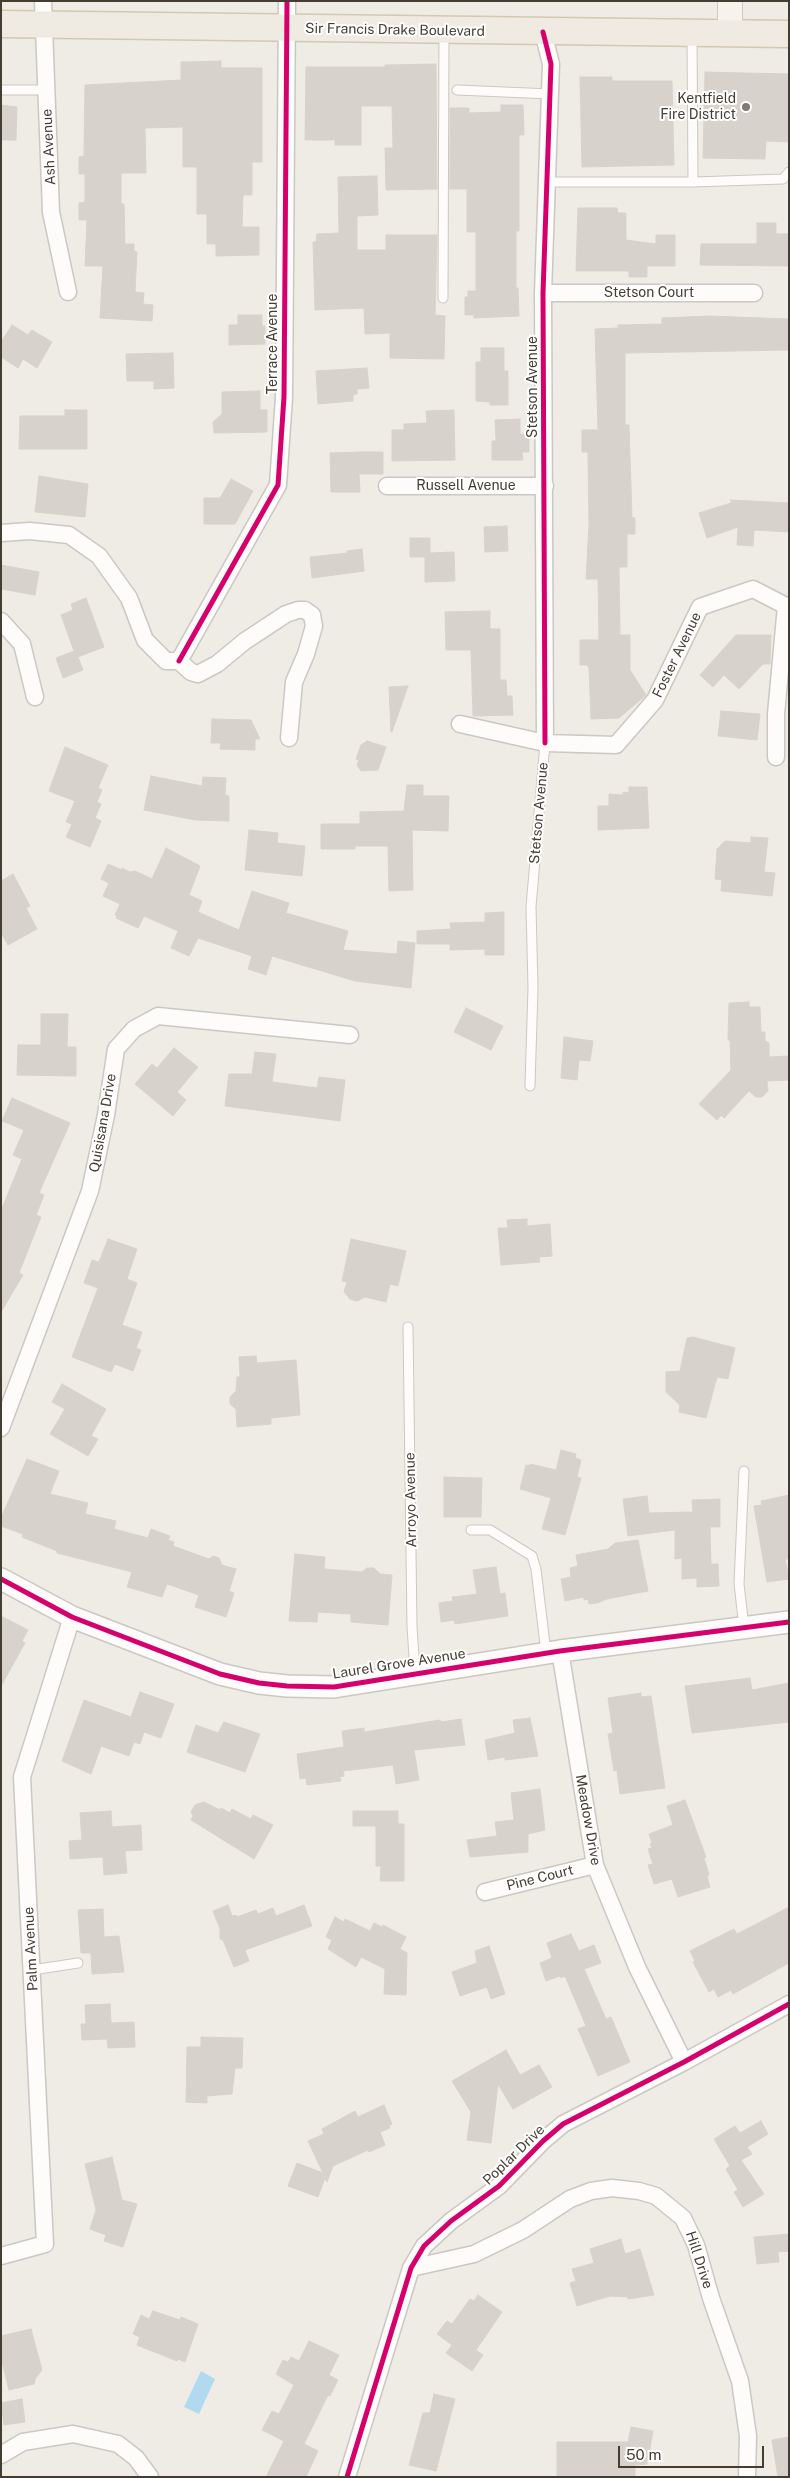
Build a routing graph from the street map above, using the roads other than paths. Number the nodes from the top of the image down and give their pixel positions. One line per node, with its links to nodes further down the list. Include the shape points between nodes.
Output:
1 (287, 1): 5 (street, Terrace Avenue)
2 (730, 1): 9 (main road)
3 (43, 13): 4 (main road, Sir Francis Drake Boulevard); 5 (main road, Sir Francis Drake Boulevard); 12 (street, Ash Avenue)
4 (1, 24)
5 (286, 28): 6 (main road, Sir Francis Drake Boulevard); 26 (street, Terrace Avenue, via 284,397 278,485)
6 (444, 30): 7 (main road, Sir Francis Drake Boulevard); 21 (lane)
7 (543, 32): 8 (main road, Sir Francis Drake Boulevard); 14 (street, Stetson Avenue, via 551,64)
8 (692, 34): 9 (main road, Sir Francis Drake Boulevard); 17 (lane)
9 (730, 34): 10 (main road, Sir Francis Drake Boulevard)
10 (789, 34)
11 (1, 90): 12 (lane)
12 (46, 90): 18 (street, Ash Avenue, via 52,212)
13 (457, 90): 14 (lane)
14 (551, 94): 16 (street, Stetson Avenue)
15 (789, 172): 17 (lane, via 783,179)
16 (547, 182): 17 (lane); 19 (street, Stetson Avenue)
17 (692, 182)
18 (68, 292)
19 (543, 293): 20 (street, Stetson Court); 23 (street, Stetson Avenue)
20 (754, 293)
21 (443, 298)
22 (387, 486): 23 (street, Russell Avenue)
23 (545, 486): 30 (street, Stetson Avenue)
24 (1, 532): 26 (street, via 69,535 99,556 129,598 145,640 166,661)
25 (1, 621): 27 (street, via 22,644)
26 (178, 662): 29 (street, via 191,672 205,672 286,614 305,610 312,616 314,626 294,682)
27 (35, 697)
28 (460, 724): 30 (street, Foster Avenue)
29 (289, 738)
30 (545, 743): 31 (street, Foster Avenue, via 616,745 655,700 700,607 753,589 786,606 776,714); 33 (lane, Stetson Avenue, via 532,907)
31 (776, 757)
32 (350, 1035): 35 (street, Quisisana Drive, via 158,1016 134,1029 116,1049 90,1191)
33 (530, 1086)
34 (408, 1327): 43 (lane, Arroyo Avenue, via 412,1626)
35 (1, 1428)
36 (744, 1471): 41 (lane, via 739,1584)
37 (471, 1530): 42 (lane, via 490,1530 532,1556)
38 (1, 1579): 39 (street, Laurel Grove Avenue)
39 (72, 1617): 43 (street, Laurel Grove Avenue, via 220,1674 259,1683 334,1687); 47 (street, Palm Avenue, via 22,1777)
40 (789, 1622): 41 (street, Laurel Grove Avenue)
41 (744, 1628): 42 (street, Laurel Grove Avenue)
42 (553, 1652): 43 (street, Laurel Grove Avenue); 44 (street, Meadow Drive)
43 (416, 1674)
44 (595, 1865): 45 (street, Pine Court); 49 (street, Meadow Drive, via 637,1967)
45 (485, 1892)
46 (78, 1963): 47 (lane)
47 (32, 1970): 50 (street, Palm Avenue, via 46,2244)
48 (789, 2004): 49 (street, Poplar Drive)
49 (684, 2062): 51 (street, Poplar Drive, via 563,2124 499,2186 451,2221 424,2246)
50 (1, 2256)
51 (411, 2268): 54 (street, Poplar Drive); 55 (street, Hill Drive, via 474,2254 523,2230 570,2199 591,2191 612,2188 656,2196 683,2218 696,2245 740,2380 748,2436)
52 (1, 2455): 53 (street, via 23,2442 73,2434 118,2444 136,2458)
53 (150, 2477)
54 (347, 2477)
55 (747, 2477)

